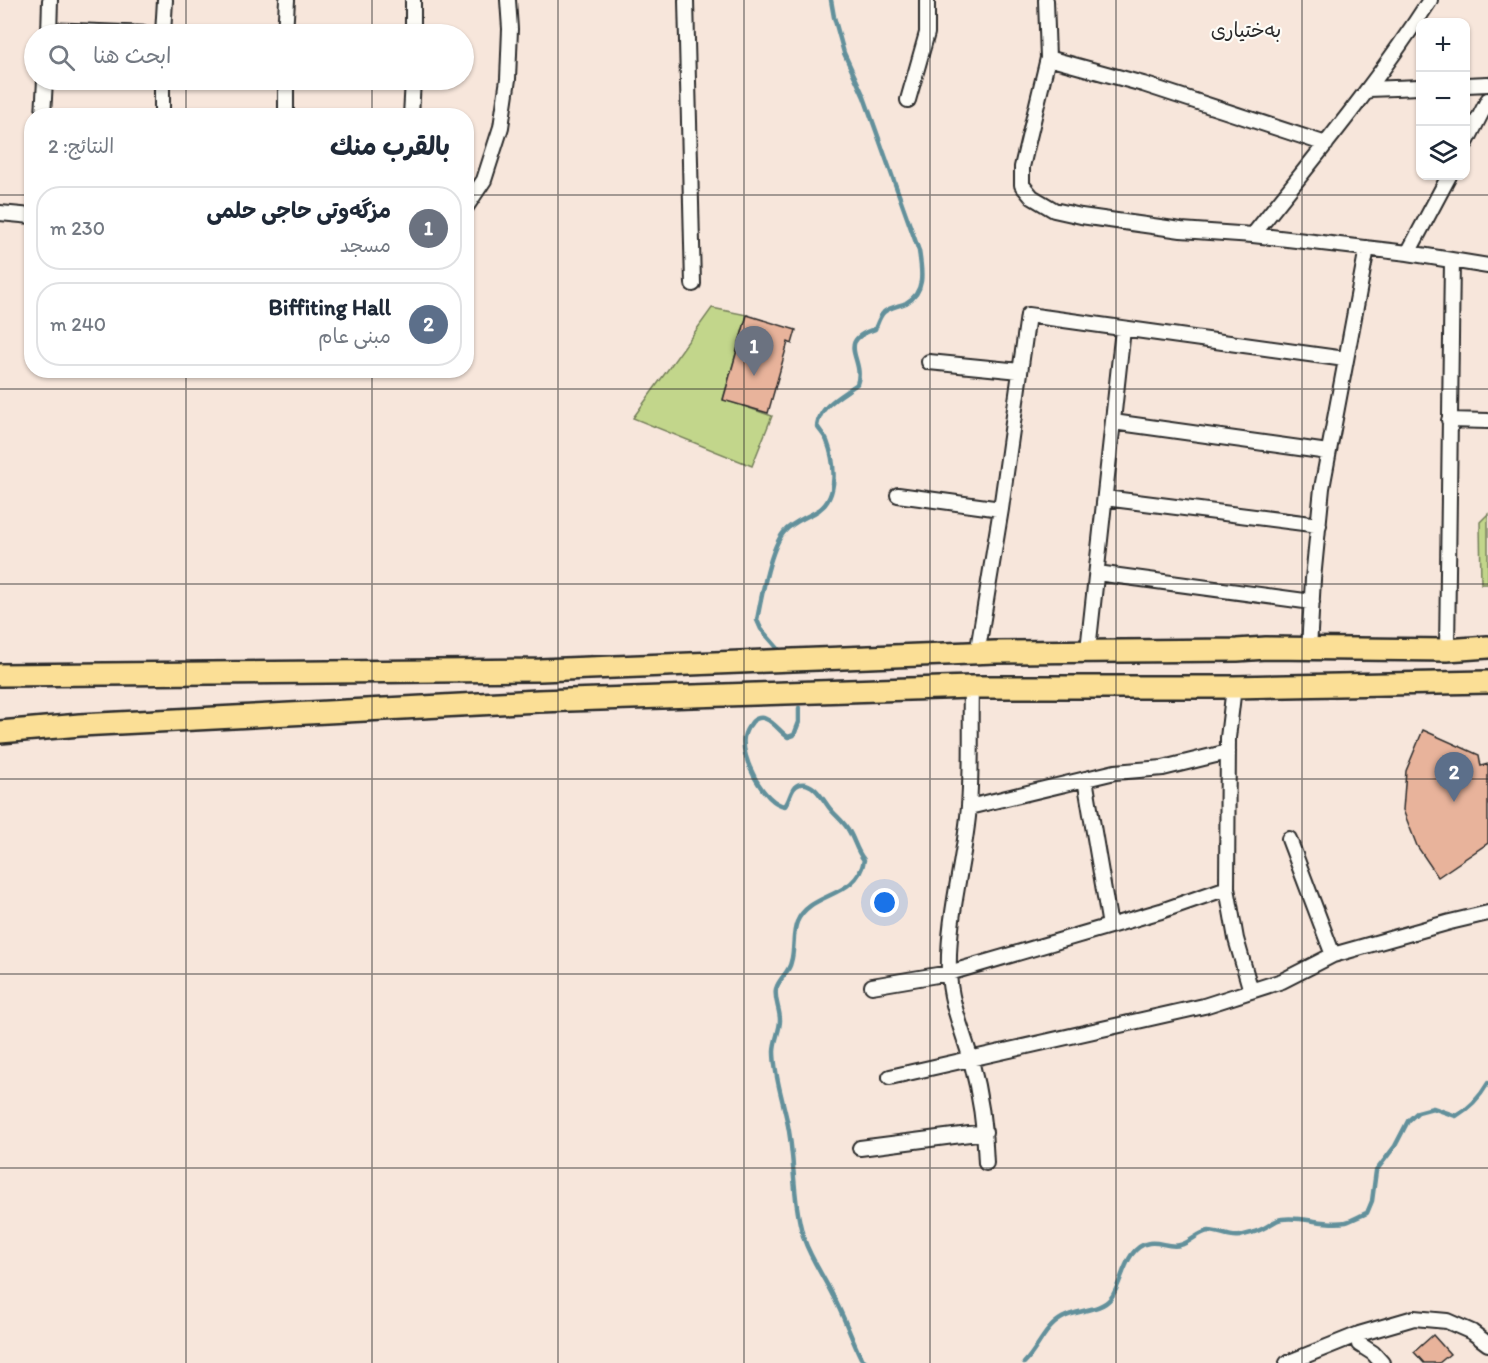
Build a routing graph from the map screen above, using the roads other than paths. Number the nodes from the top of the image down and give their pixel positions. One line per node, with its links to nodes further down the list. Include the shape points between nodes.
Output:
1 (50, 0): 10 (street)
2 (165, 0): 11 (street)
3 (287, 0): 12 (street)
4 (413, 0): 13 (street)
5 (508, 0): 32 (street, via 508,79 501,127 484,180)
6 (686, 0): 40 (street)
7 (927, 0): 23 (street, via 927,33)
8 (1046, 0): 14 (street)
9 (1430, 0): 18 (street)
10 (49, 24)
11 (164, 24)
12 (286, 24)
13 (413, 24)
14 (1048, 58): 30 (street, via 1143,84); 35 (street, via 1022,167 1022,185 1032,197 1054,210 1081,216)
15 (1488, 84): 16 (street)
16 (1470, 85)
17 (1416, 87): 18 (street)
18 (1369, 89): 30 (street)
19 (44, 90): 25 (street)
20 (162, 90): 26 (street)
21 (285, 90): 27 (street)
22 (412, 90): 28 (street)
23 (908, 100)
24 (1488, 100): 29 (street)
25 (43, 108)
26 (162, 108)
27 (286, 108)
28 (411, 108)
29 (1470, 135)
30 (1326, 144): 35 (street)
31 (1447, 180): 37 (street)
32 (474, 195)
33 (0, 213): 34 (street)
34 (24, 215)
35 (1253, 235): 36 (street)
36 (1367, 248): 37 (street); 42 (street)
37 (1408, 253): 38 (street)
38 (1452, 260): 39 (street); 45 (street)
39 (1488, 266)
40 (693, 284)
41 (1123, 329): 42 (street); 44 (street, via 1028,315); 47 (street)
42 (1346, 359): 48 (street)
43 (929, 362): 44 (street)
44 (1020, 371): 51 (street)
45 (1449, 420): 46 (street); 58 (street)
46 (1488, 421)
47 (1113, 422): 48 (street); 50 (street)
48 (1329, 452): 52 (street)
49 (898, 495): 51 (street)
50 (1105, 498): 52 (street); 53 (street)
51 (1001, 509): 59 (street)
52 (1319, 525): 54 (street)
53 (1098, 573): 54 (street); 57 (street)
54 (1312, 602): 56 (street)
55 (1488, 647): 58 (main road)
56 (1309, 648): 57 (main road); 58 (main road)
57 (1088, 650): 59 (main road)
58 (1447, 650)
59 (977, 655): 60 (main road)
60 (540, 670): 61 (main road); 65 (main road)
61 (0, 675)
62 (1488, 682): 64 (main road)
63 (971, 687): 64 (main road); 65 (main road); 69 (street)
64 (1234, 687): 67 (street)
65 (537, 701): 66 (main road)
66 (0, 732)
67 (1228, 752): 68 (street, via 1163,768); 71 (street)
68 (1085, 779): 69 (street); 73 (street)
69 (969, 807): 75 (street)
70 (1289, 839): 74 (street)
71 (1227, 888): 73 (street); 77 (street)
72 (1488, 913): 74 (street)
73 (1110, 926): 75 (street)
74 (1333, 955): 77 (street, via 1282,981)
75 (949, 973): 76 (street); 78 (street)
76 (872, 986)
77 (1251, 991): 78 (street, via 1204,1006)
78 (971, 1060): 79 (street); 80 (street)
79 (890, 1077)
80 (985, 1132): 81 (street); 82 (street)
81 (860, 1148)
82 (987, 1163)
83 (1359, 1334): 84 (street, via 1414,1317 1447,1321); 85 (street); 86 (street, via 1359,1344)
84 (1488, 1344)
85 (1287, 1363)
86 (1382, 1363)

